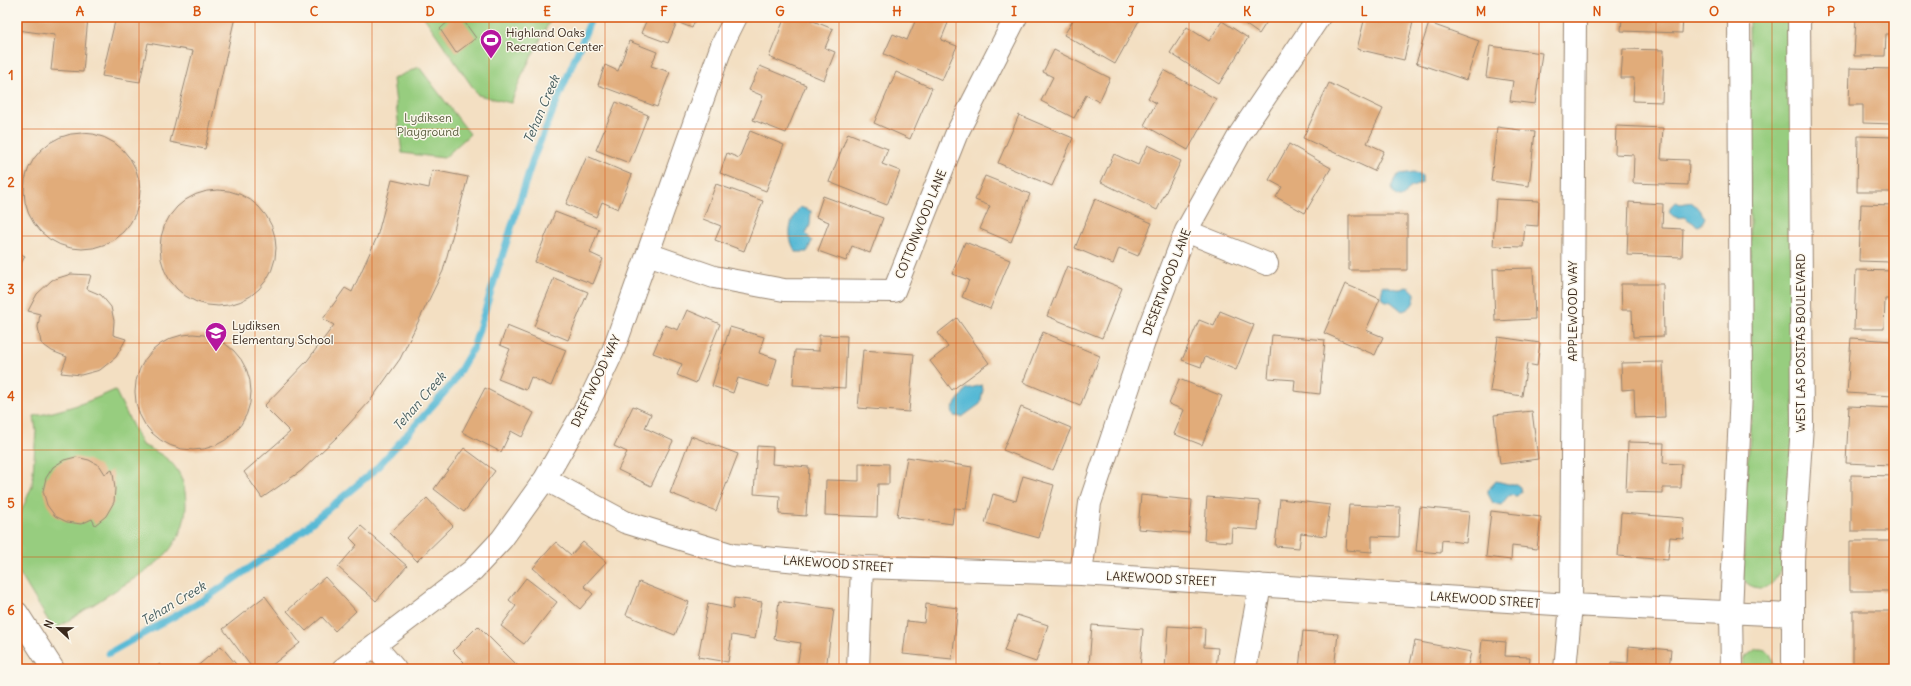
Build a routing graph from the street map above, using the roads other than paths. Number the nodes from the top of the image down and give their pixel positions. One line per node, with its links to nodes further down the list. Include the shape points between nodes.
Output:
1 (736, 17): 8 (street, DRIFTWOOD WAY, via 722,45)
2 (1016, 17): 8 (street, COTTONWOOD LANE, via 956,136 894,291 784,290 714,277)
3 (1319, 17): 7 (street, DESERTWOOD LANE, via 1240,134)
4 (1575, 17): 14 (street, APPLEWOOD WAY)
5 (1739, 17): 15 (street, via 1741,392)
6 (1799, 17): 17 (street, WEST LAS POSITAS BOULEVARD, via 1802,425 1793,560)
7 (1186, 231): 9 (street); 12 (street, DESERTWOOD LANE, via 1148,330 1090,503)
8 (648, 254): 10 (street, DRIFTWOOD WAY, via 613,351 588,404)
9 (1267, 264)
10 (545, 479): 11 (street, LAKEWOOD STREET, via 625,522 733,555); 18 (street, DRIFTWOOD WAY, via 502,539 473,570)
11 (862, 567): 12 (street, LAKEWOOD STREET); 22 (street)
12 (1081, 574): 13 (street, LAKEWOOD STREET)
13 (1260, 585): 14 (street, LAKEWOOD STREET); 23 (street)
14 (1571, 605): 15 (street, LAKEWOOD STREET); 24 (street, APPLEWOOD WAY)
15 (1731, 612): 17 (street, LAKEWOOD STREET); 25 (street)
16 (17, 613): 19 (street)
17 (1793, 615): 26 (street, WEST LAS POSITAS BOULEVARD)
18 (375, 646): 20 (street, DRIFTWOOD WAY); 21 (street)
19 (53, 669)
20 (343, 669)
21 (395, 669)
22 (858, 669)
23 (1245, 669)
24 (1564, 669)
25 (1732, 669)
26 (1793, 669)

